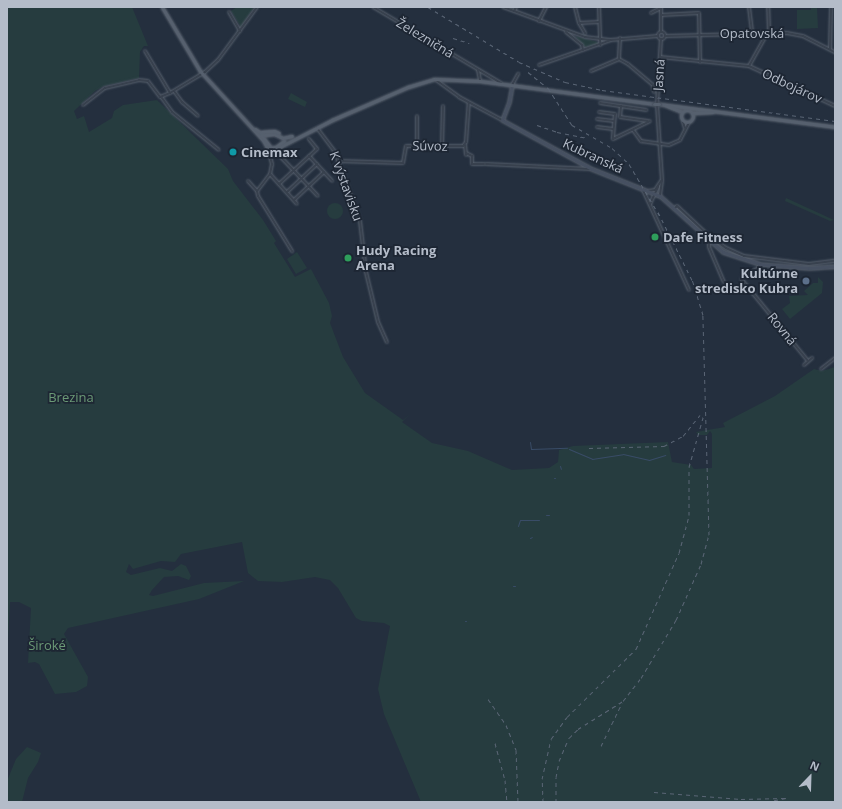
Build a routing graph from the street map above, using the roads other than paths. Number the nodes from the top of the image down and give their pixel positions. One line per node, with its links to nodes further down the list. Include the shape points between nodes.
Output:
1 (162, 7): 45 (main road)
2 (257, 7): 21 (street)
3 (373, 7): 43 (street, Železničná)
4 (503, 7): 14 (street)
5 (516, 7): 14 (street)
6 (546, 7): 17 (street)
7 (575, 7): 18 (street)
8 (599, 7): 19 (street)
9 (749, 7): 23 (street)
10 (768, 7): 24 (street)
11 (831, 7): 34 (street)
12 (661, 8): 15 (street); 16 (street)
13 (229, 12): 21 (street)
14 (514, 12): 17 (street)
15 (651, 14)
16 (661, 15): 22 (street); 26 (street, via 699,13)
17 (539, 21): 20 (street)
18 (579, 22): 19 (street); 25 (street)
19 (599, 22): 31 (street)
20 (564, 30): 31 (street); 35 (street)
21 (240, 31): 45 (street, via 218,60)
22 (661, 32): 27 (street); 28 (street)
23 (752, 32): 24 (street, Opatovská); 26 (street, Opatovská)
24 (767, 32): 34 (street, Opatovská, via 795,34); 42 (street)
25 (585, 33)
26 (702, 34): 28 (street, Opatovská); 40 (street)
27 (658, 36): 29 (street); 30 (street)
28 (665, 36): 30 (street)
29 (620, 38): 32 (street); 39 (street)
30 (661, 39): 38 (street, Jasná)
31 (600, 40): 32 (street); 33 (street)
32 (611, 40): 33 (street)
33 (600, 45): 35 (street)
34 (830, 49): 37 (street, Opatovská)
35 (583, 50): 41 (street)
36 (145, 51): 53 (street)
37 (835, 52)
38 (660, 57): 40 (street); 95 (street, Jasná, via 657,111)
39 (619, 59): 44 (street); 52 (street, via 653,85)
40 (700, 62): 42 (street)
41 (539, 65)
42 (749, 66): 61 (street, Odbojárov)
43 (478, 70): 48 (street); 49 (street, Železničná)
44 (591, 71)
45 (202, 74): 51 (street); 86 (main road)
46 (518, 74): 50 (street)
47 (434, 79): 48 (main road); 55 (street, Kubranská); 79 (main road, via 408,87)
48 (480, 81): 49 (main road)
49 (502, 84): 50 (main road)
50 (512, 85): 57 (main road, bridge); 74 (street)
51 (174, 91): 53 (street); 69 (street)
52 (654, 92)
53 (170, 93): 54 (street)
54 (162, 98): 58 (street, via 148,82 140,80 105,88); 100 (street, via 172,112)
55 (469, 103): 74 (street, Kubranská); 94 (street, Súvoz)
56 (600, 103): 60 (street)
57 (661, 104): 63 (main road); 66 (main road)
58 (83, 105)
59 (443, 106): 98 (street)
60 (621, 106): 62 (street); 75 (street, via 620,117)
61 (835, 106)
62 (646, 110)
63 (675, 110): 65 (main road); 71 (main road)
64 (599, 112): 76 (street, via 615,114)
65 (682, 112): 67 (main road, via 688,110); 71 (main road)
66 (719, 112): 68 (main road); 82 (main road)
67 (692, 113): 68 (main road); 72 (main road)
68 (700, 114): 72 (main road)
69 (198, 116)
70 (417, 116): 97 (street)
71 (680, 116): 77 (main road)
72 (693, 118): 78 (main road)
73 (597, 119): 76 (street)
74 (502, 120): 106 (street, Kubranská)
75 (641, 120): 81 (street); 81 (street, via 650,121)
76 (614, 121): 83 (street)
77 (683, 122): 78 (main road); 84 (street)
78 (689, 122): 84 (street)
79 (317, 127): 90 (main road); 104 (street, K výstavisku, via 332,146)
80 (598, 127): 83 (street)
81 (639, 127): 85 (street)
82 (835, 127)
83 (613, 129): 85 (street, via 612,140)
84 (685, 129): 95 (street, via 677,143)
85 (633, 130): 95 (street, via 639,140)
86 (257, 132): 87 (main road); 88 (main road); 91 (main road); 93 (main road)
87 (276, 132): 89 (main road); 90 (main road)
88 (268, 135): 89 (main road); 91 (main road)
89 (280, 136): 90 (main road); 96 (main road)
90 (292, 138): 96 (main road); 101 (main road)
91 (266, 139): 93 (main road); 101 (main road)
92 (309, 140): 102 (street, via 317,149)
93 (265, 143): 99 (main road)
94 (465, 144): 98 (street, Súvoz); 106 (street, Súvoz, via 466,154 472,156 472,164)
95 (659, 144): 111 (street, Jasná)
96 (280, 145): 101 (main road)
97 (417, 146): 98 (street, Súvoz); 104 (street, Súvoz, via 404,147 403,163)
98 (442, 146)
99 (268, 149): 101 (main road); 103 (street)
100 (219, 150)
101 (274, 152): 103 (street); 107 (street)
102 (309, 156): 105 (street); 107 (street)
103 (271, 159): 109 (street)
104 (338, 161): 149 (street, K výstavisku, via 360,221 366,272 378,322)
105 (317, 164): 108 (street); 110 (street)
106 (592, 169): 117 (street, Kubranská)
107 (294, 171): 110 (street); 114 (street)
108 (324, 172): 113 (street); 115 (street)
109 (270, 174): 114 (street); 118 (street)
110 (301, 178): 115 (street); 120 (street)
111 (662, 180): 116 (street); 121 (street, Jasná)
112 (248, 181): 118 (street)
113 (332, 181)
114 (279, 184): 120 (street)
115 (308, 187): 122 (street); 123 (street)
116 (658, 187): 119 (street); 121 (street)
117 (643, 189): 119 (street, Kubranská); 125 (street)
118 (257, 191): 132 (street)
119 (648, 191): 121 (street, Kubranská)
120 (287, 192): 123 (street)
121 (658, 195): 125 (street); 126 (street, Kubranská)
122 (318, 196)
123 (294, 200): 124 (street)
124 (297, 204)
125 (650, 205): 148 (street)
126 (674, 209): 127 (street, Kubranská, via 677,206); 128 (street, Kubranská)
127 (692, 220): 128 (street); 129 (street, Kubranská)
128 (689, 223): 130 (street, Kubranská)
129 (708, 235): 130 (street); 131 (street, Kubranská)
130 (707, 240): 133 (street, Kubranská); 147 (street)
131 (726, 248): 133 (street); 134 (street, Kubranská)
132 (292, 251)
133 (723, 252): 136 (street, Kubranská)
134 (744, 256): 135 (street, Kubranská); 136 (street)
135 (766, 259): 138 (street, Kubranská); 141 (street)
136 (743, 260): 140 (street, Kubranská)
137 (835, 261): 139 (street, Kubranská)
138 (787, 262): 142 (street, Kubranská); 145 (street)
139 (830, 262): 142 (street, Kubranská); 143 (street)
140 (760, 264): 141 (street, Kubranská); 152 (street, Rovná, via 759,268 743,276 742,280)
141 (765, 264): 145 (street, Kubranská)
142 (810, 264): 146 (street)
143 (830, 266): 144 (street, Kubranská); 146 (street, Kubranská)
144 (835, 266)
145 (787, 267): 146 (street, Kubranská)
146 (809, 268)
147 (724, 282)
148 (689, 290)
149 (387, 342)
150 (812, 358): 152 (street)
151 (835, 358): 154 (street)
152 (808, 361): 153 (street)
153 (804, 364)
154 (821, 369)

